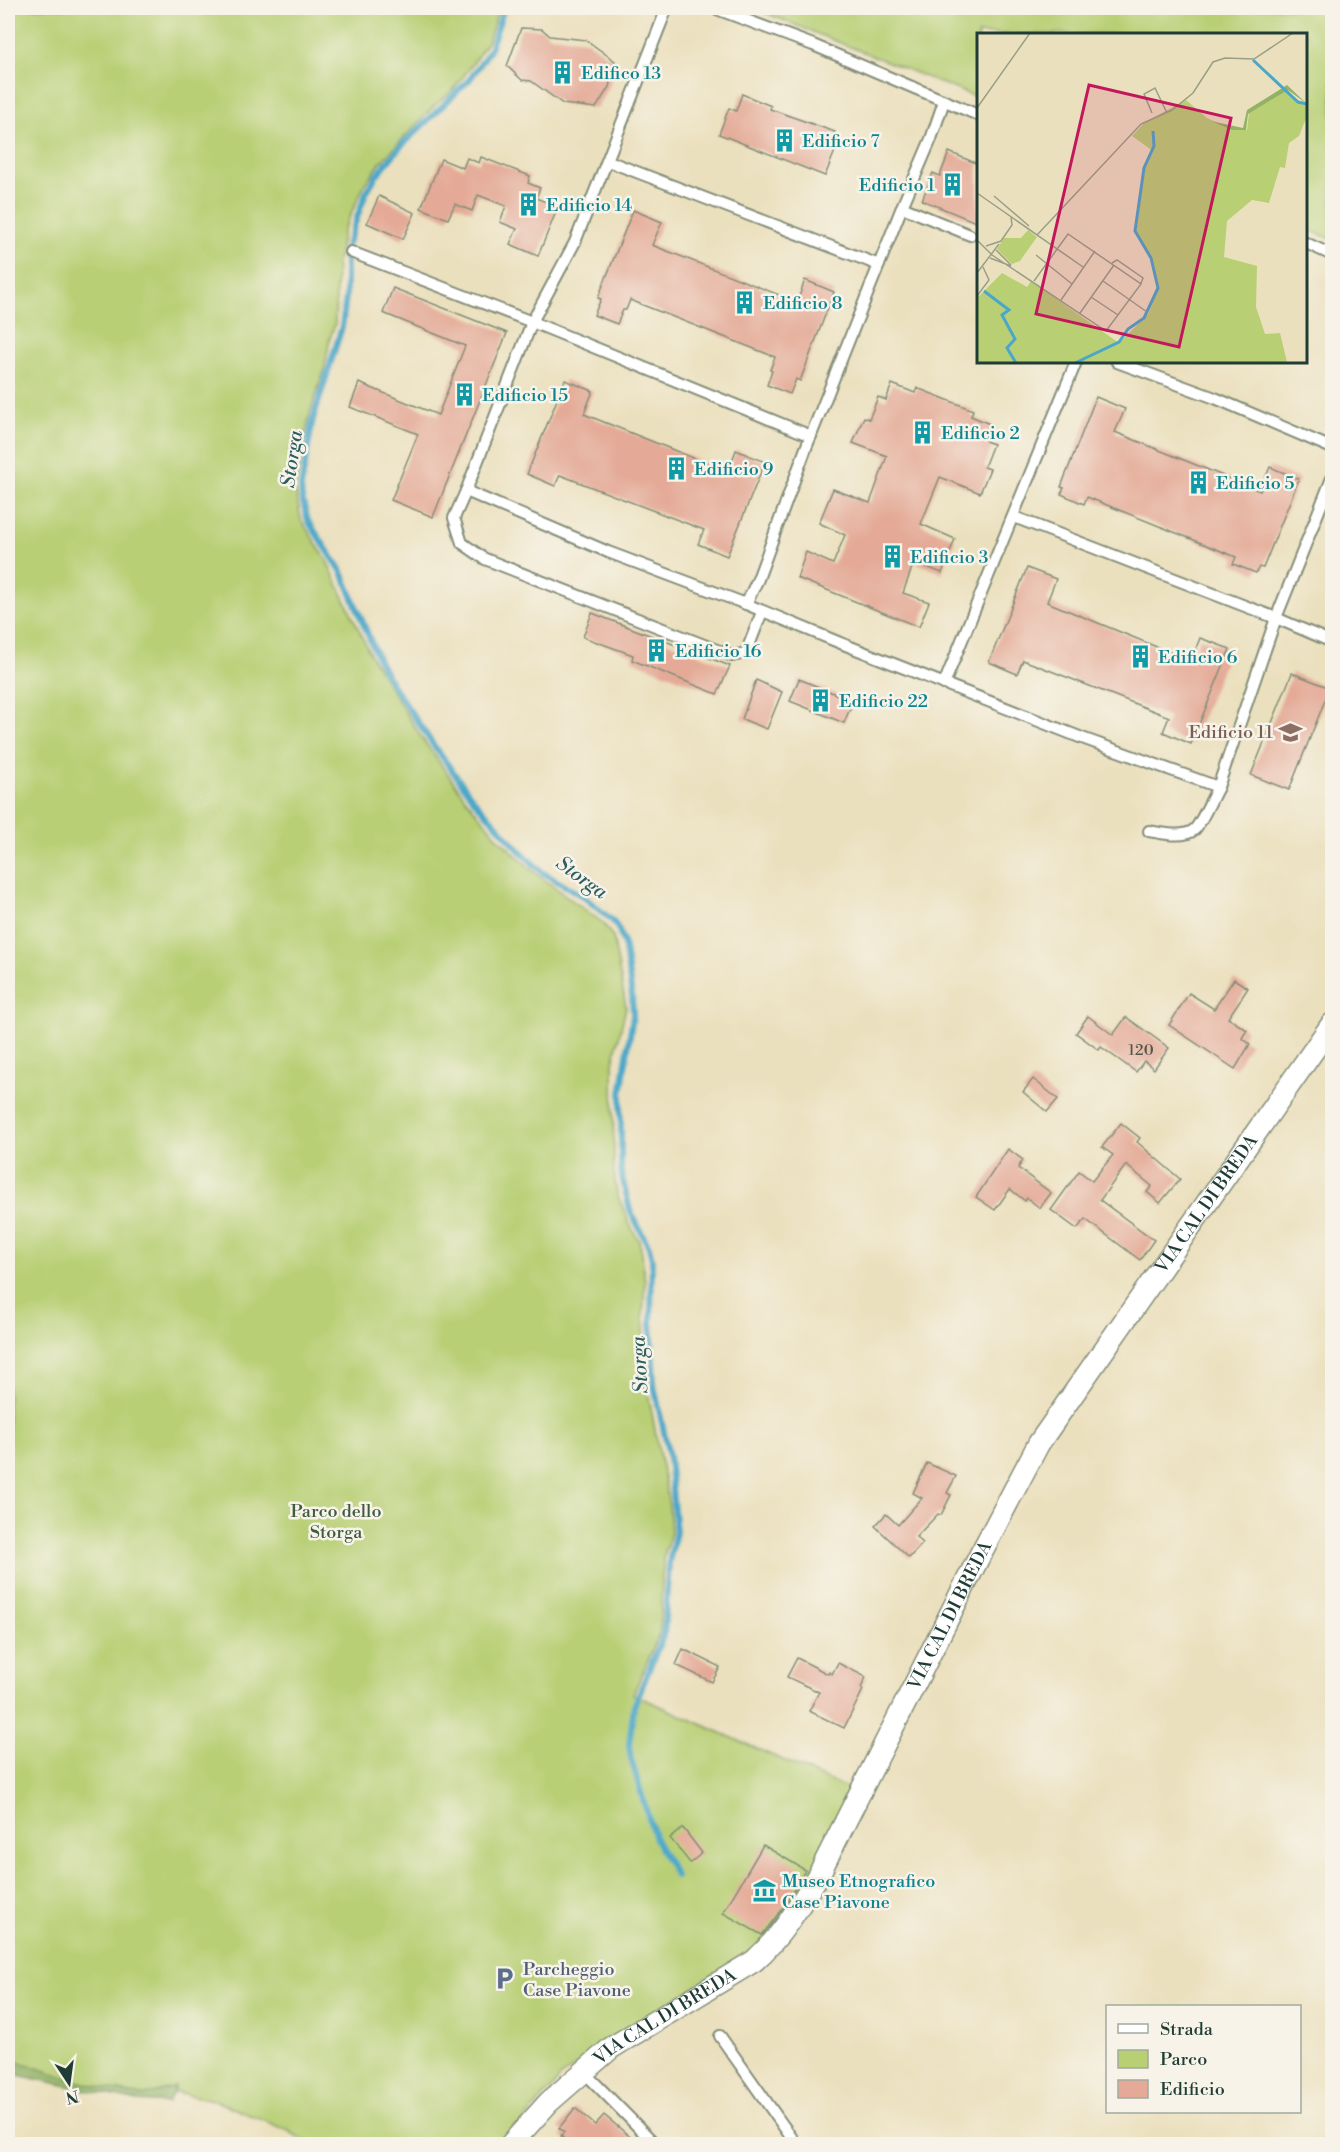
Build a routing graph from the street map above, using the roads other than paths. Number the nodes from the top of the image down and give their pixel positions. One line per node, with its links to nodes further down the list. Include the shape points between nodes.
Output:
1 (667, 8): 5 (lane)
2 (714, 8): 3 (lane)
3 (944, 101): 4 (lane); 6 (lane)
4 (977, 114)
5 (608, 161): 11 (lane); 12 (lane, via 574,242)
6 (902, 207): 7 (lane); 11 (lane)
7 (970, 235)
8 (1307, 244): 10 (lane)
9 (351, 252): 12 (lane)
10 (1332, 255)
11 (879, 265): 15 (lane)
12 (532, 322): 15 (lane); 18 (lane)
13 (1076, 363): 19 (lane)
14 (1120, 363): 16 (lane)
15 (811, 436): 20 (lane)
16 (1332, 448)
17 (1332, 478): 22 (lane)
18 (466, 491): 20 (lane, via 608,552); 21 (lane, via 454,519 462,543 485,559 732,656 746,653)
19 (1014, 517): 22 (lane); 24 (lane)
20 (746, 604): 21 (lane)
21 (762, 612): 24 (lane)
22 (1276, 618): 23 (lane); 25 (lane)
23 (1332, 642)
24 (944, 684): 25 (lane)
25 (1218, 787): 26 (lane, via 1195,829 1167,834)
26 (1149, 831)
27 (1332, 1024): 29 (street, VIA CAL DI BREDA, via 1039,1443 820,1872 791,1919 754,1961 611,2048)
28 (720, 2036): 32 (lane)
29 (583, 2071): 30 (street, VIA CAL DI BREDA); 31 (lane)
30 (511, 2145)
31 (655, 2145)
32 (796, 2145)

